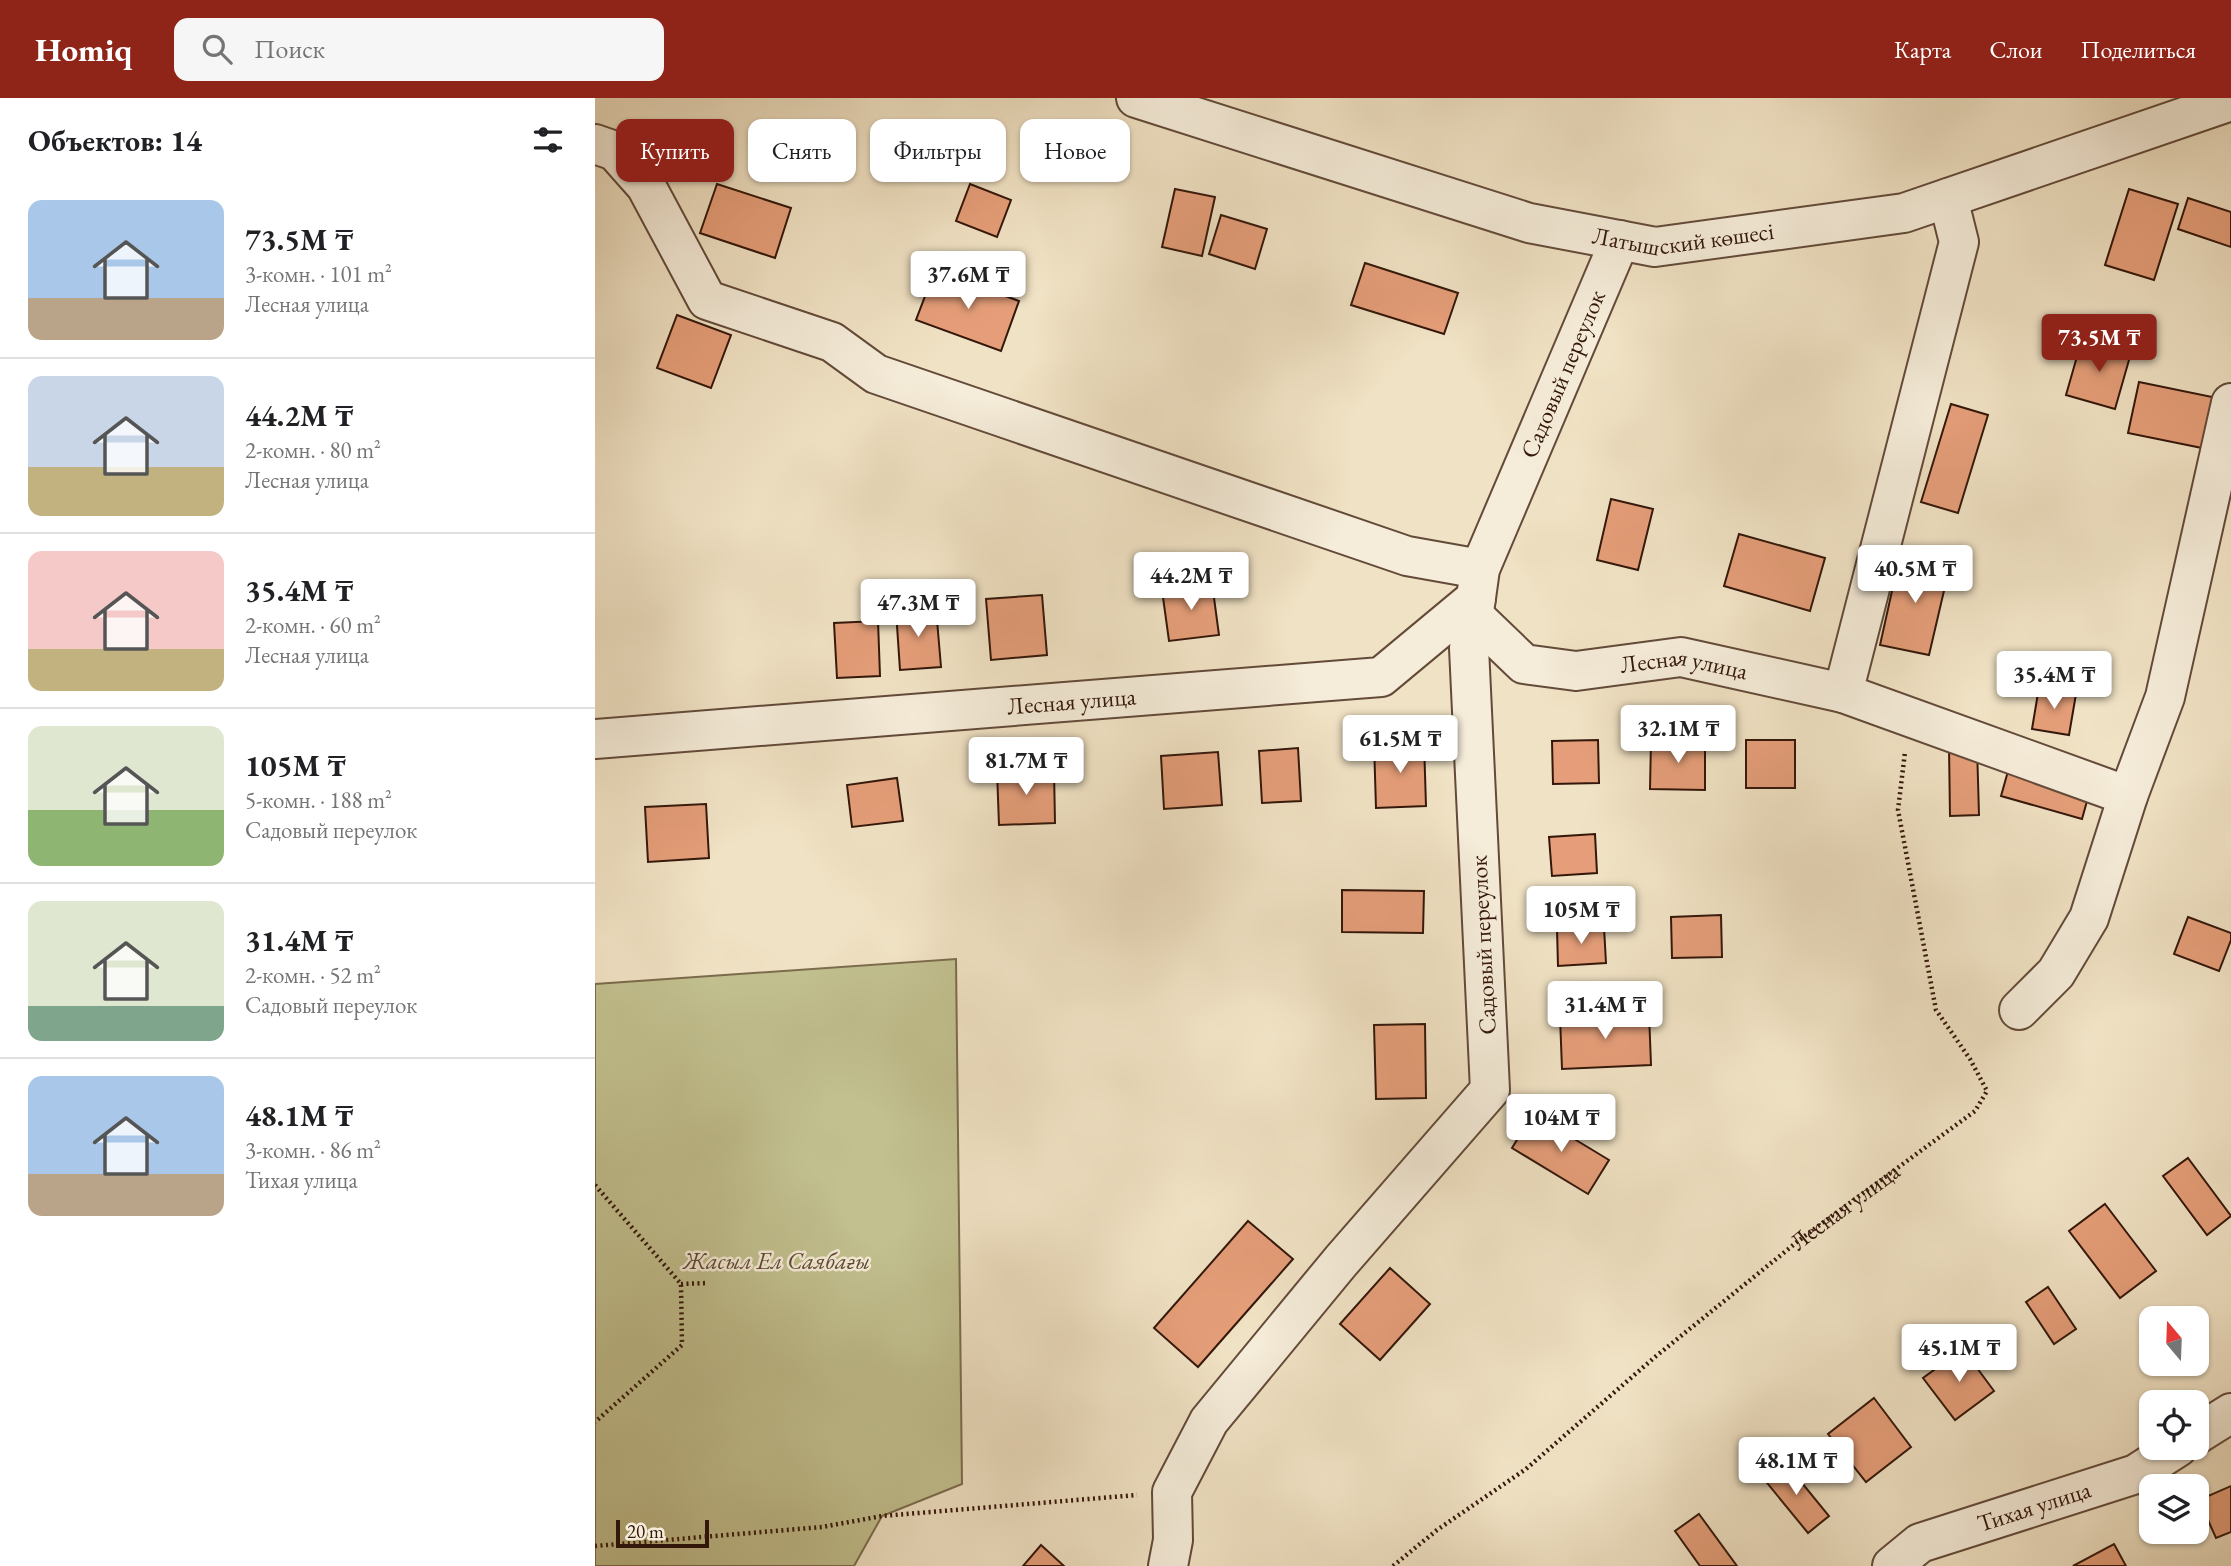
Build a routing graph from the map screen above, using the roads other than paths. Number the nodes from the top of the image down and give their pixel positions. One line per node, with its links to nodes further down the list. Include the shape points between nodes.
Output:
1 (1144, 99): 5 (street, Латышский көшесі, via 1529,223)
2 (2231, 102): 4 (street, Латышский көшесі)
3 (595, 144): 7 (street, via 615,151 646,186 707,300 832,342 876,374 1407,556)
4 (1948, 198): 5 (street, Латышский көшесі, via 1904,213 1655,247); 8 (street, via 1959,242)
5 (1621, 240): 7 (street, Садовый переулок)
6 (2231, 403): 10 (street, via 2165,697)
7 (1476, 594): 8 (street, Лесная улица, via 1524,664 1576,671 1681,657); 9 (street, Лесная улица, via 1381,677); 15 (street, Садовый переулок, via 1469,648 1490,1090 1209,1421 1172,1492 1173,1540)
8 (1843, 693): 10 (street, Лесная улица)
9 (595, 739)
10 (2128, 796): 11 (street, via 2089,918 2056,973)
11 (2019, 1010)
12 (2231, 1413): 13 (street)
13 (2209, 1427)
14 (2158, 1460): 16 (street, Тихая улица, via 2136,1474 1920,1543)
15 (1168, 1566)
16 (1892, 1566)

